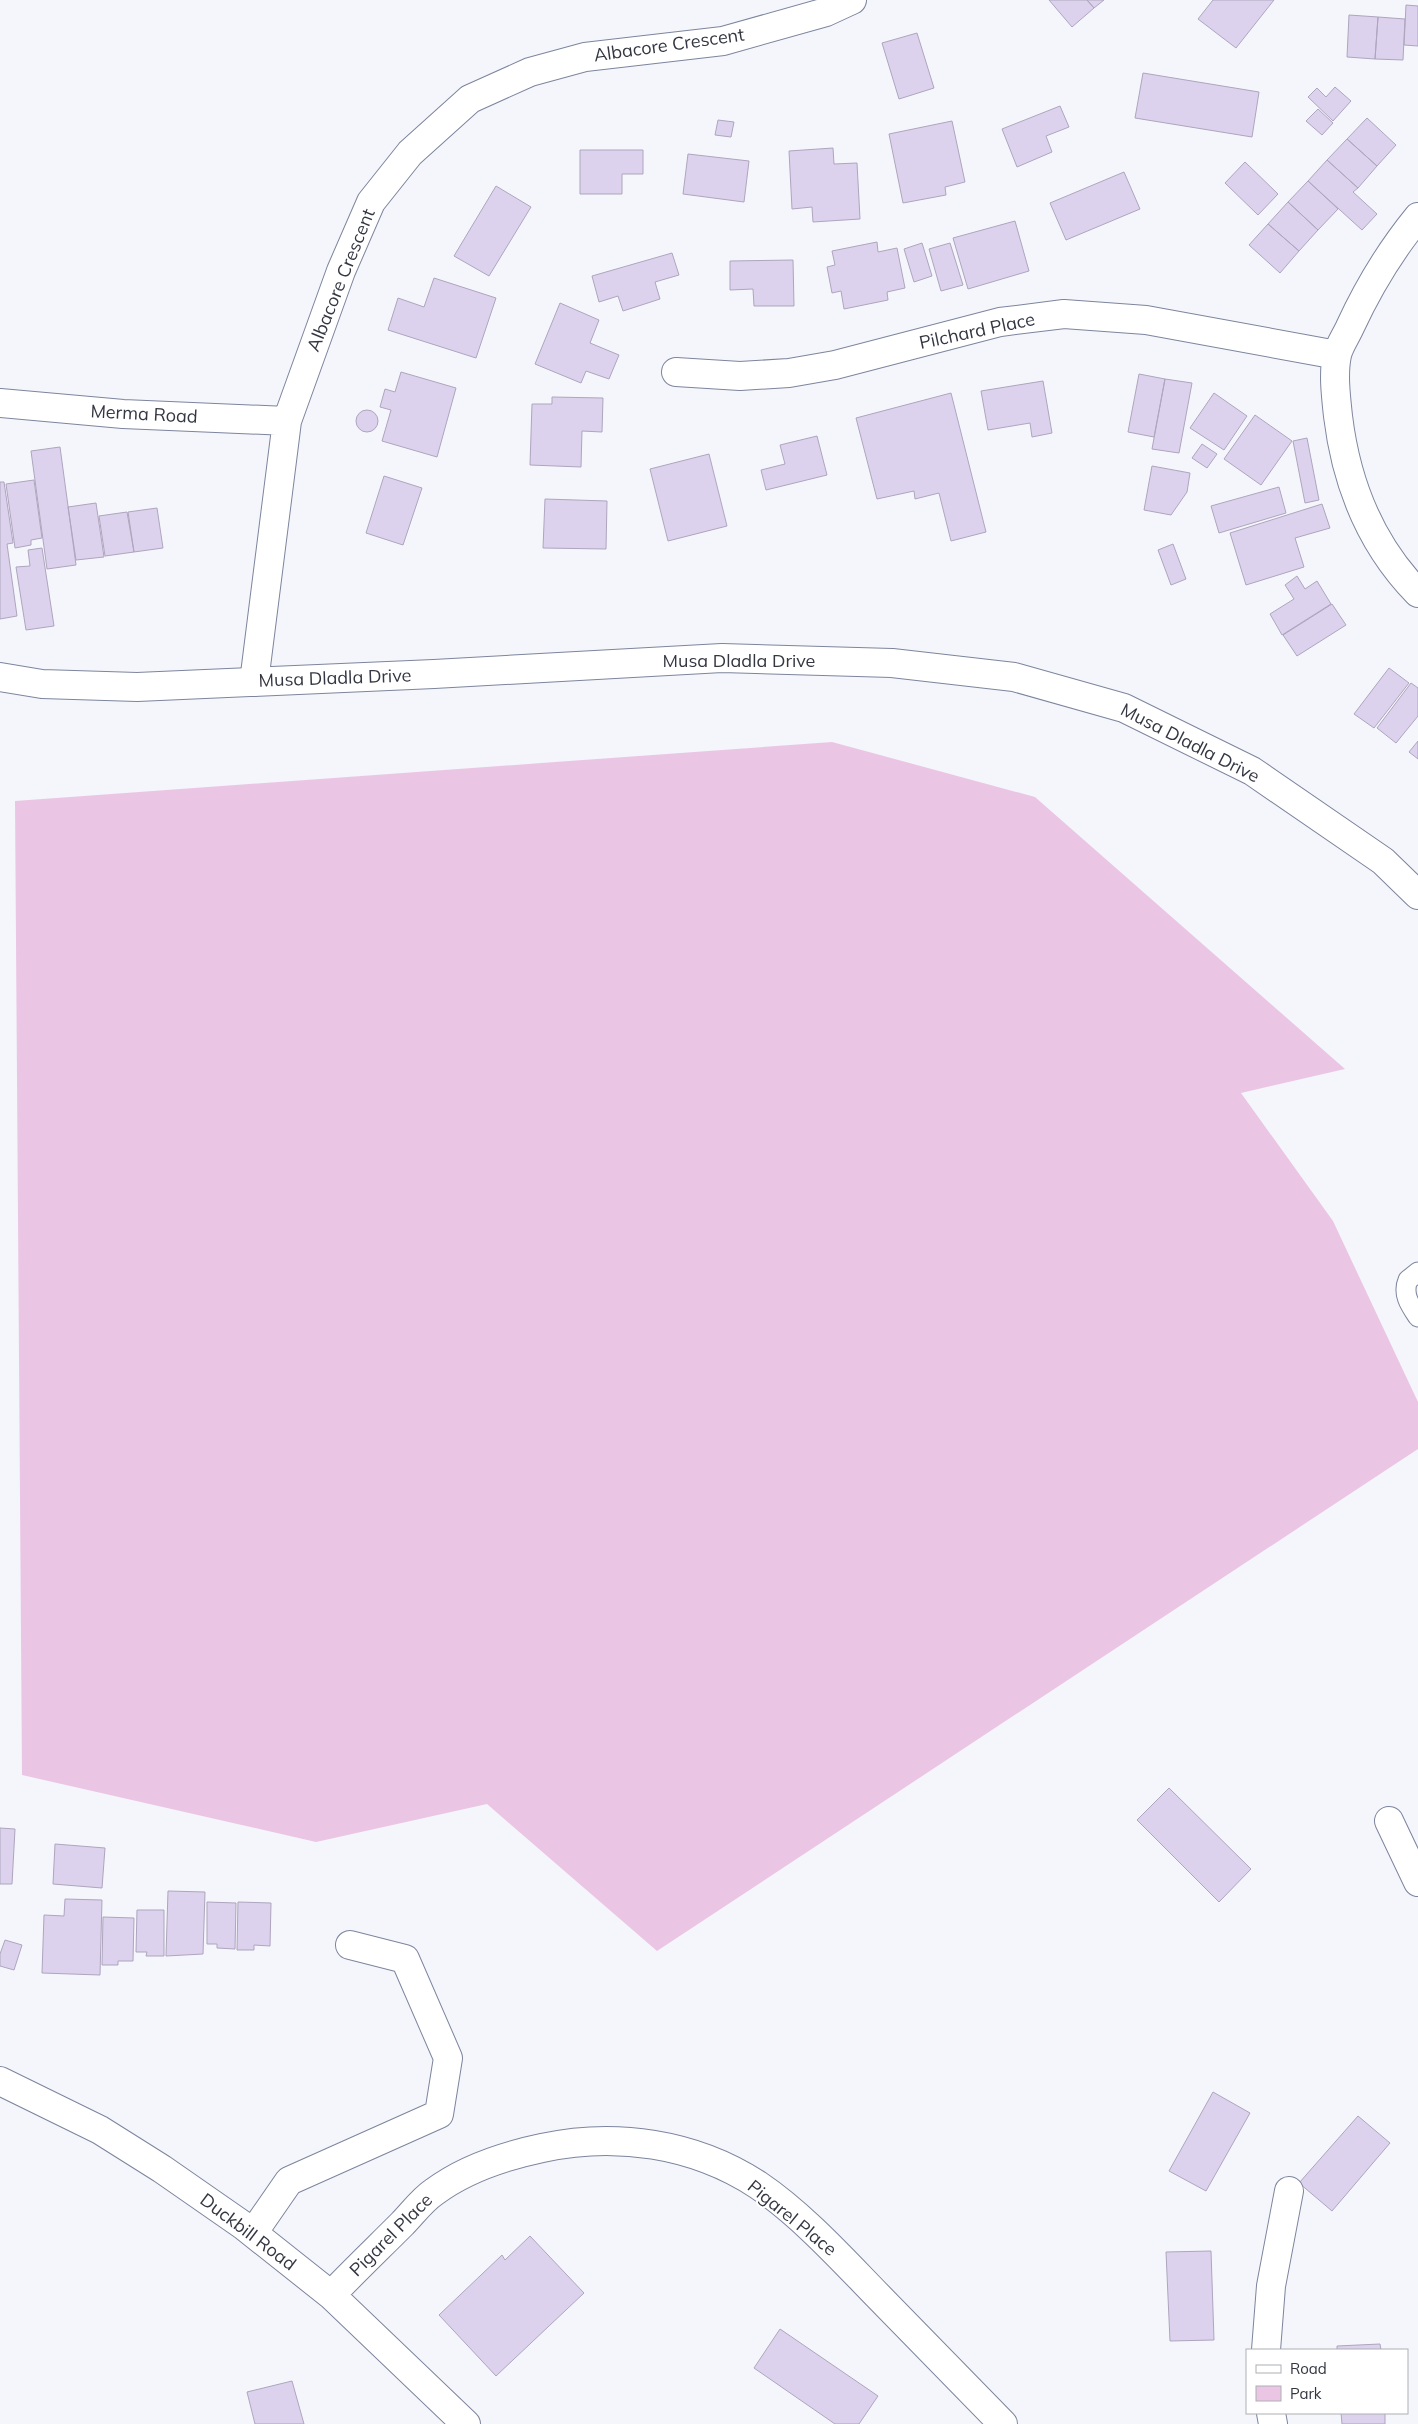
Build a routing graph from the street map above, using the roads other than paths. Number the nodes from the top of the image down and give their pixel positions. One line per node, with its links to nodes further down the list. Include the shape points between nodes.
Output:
1 (852, 0): 6 (street, Albacore Crescent, via 826,12 722,41 585,57 530,72 470,99 410,153 371,202 341,271)
2 (1418, 217): 3 (street, via 1364,297)
3 (1337, 355): 4 (street, Pilchard Place, via 1146,320 1064,314 1000,322 835,365 789,373 740,376); 7 (street, via 1336,397 1341,441 1353,489 1372,531)
4 (676, 372)
5 (0, 403): 6 (street, Merma Road, via 123,414)
6 (287, 421): 9 (street, Albacore Crescent)
7 (1418, 593)
8 (0, 677): 9 (street, Musa Dladla Drive, via 42,684 137,687)
9 (254, 682): 10 (street, Musa Dladla Drive, via 722,658 892,663 1014,677 1124,708 1252,771 1383,861)
10 (1418, 895)
11 (1418, 1272): 12 (lane, via 1408,1280 1405,1293)
12 (1418, 1317)
13 (1389, 1821): 14 (street)
14 (1418, 1882)
15 (350, 1945): 18 (street, via 406,1959 448,2058 439,2114 288,2181)
16 (0, 2081): 18 (street, Duckbill Road, via 100,2130)
17 (1289, 2191): 20 (street, via 1271,2286)
18 (253, 2233): 19 (street, Duckbill Road)
19 (331, 2295): 21 (street, Duckbill Road); 22 (street, Pigarel Place, via 434,2192 472,2170 508,2156 561,2144 626,2140 659,2146 722,2166 758,2186 833,2250)
20 (1266, 2349)
21 (466, 2424)
22 (1003, 2424)

